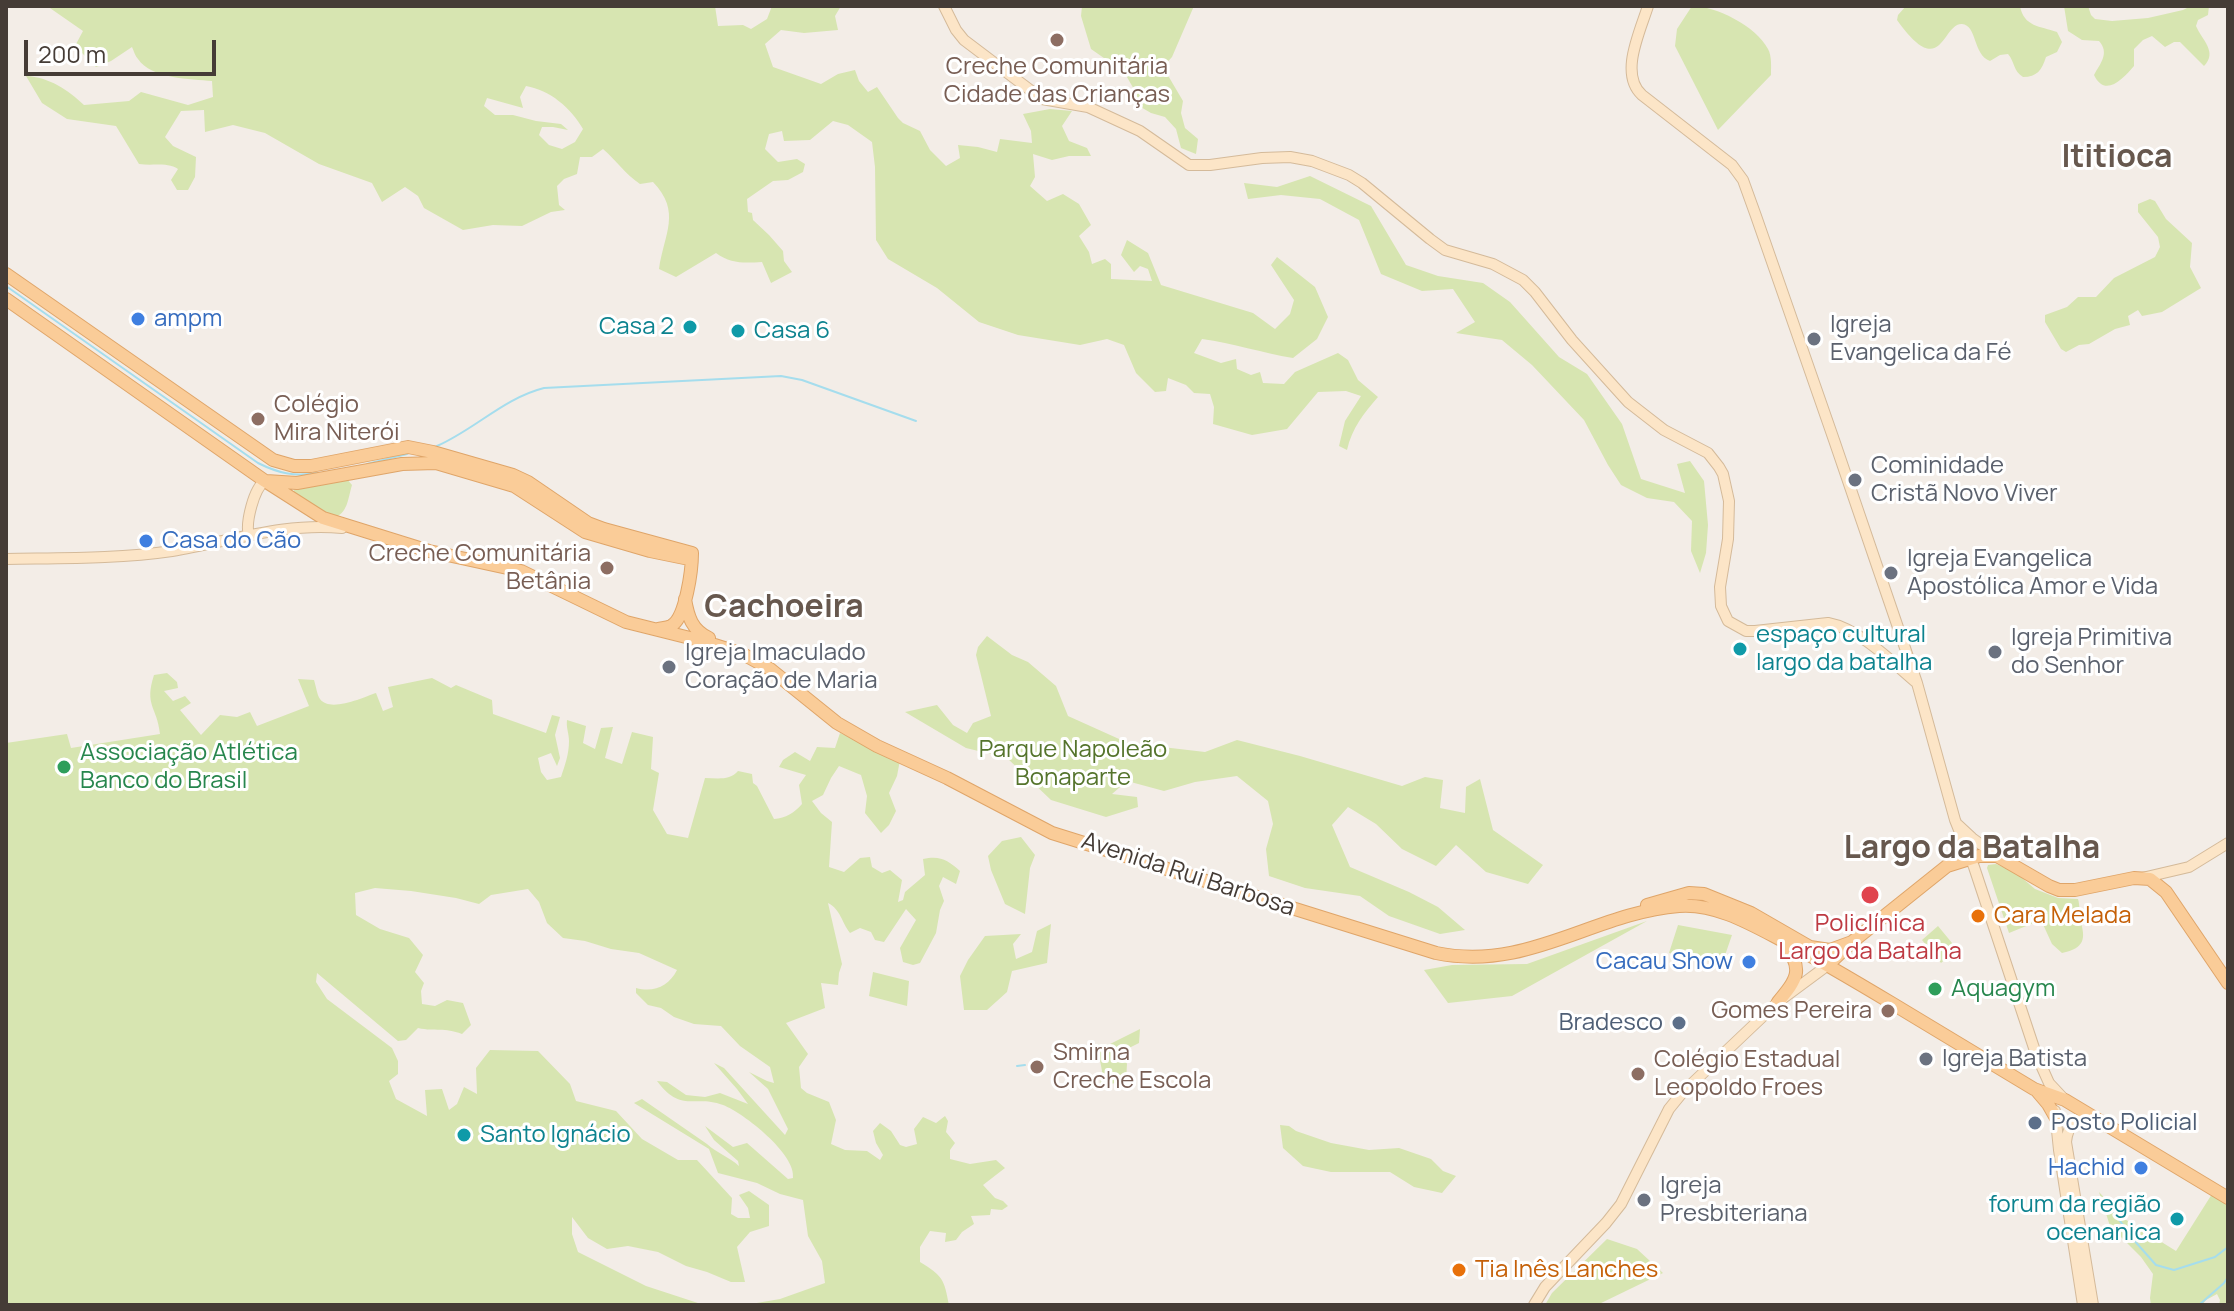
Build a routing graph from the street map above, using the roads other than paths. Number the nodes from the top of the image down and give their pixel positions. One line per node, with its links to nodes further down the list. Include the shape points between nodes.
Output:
1 (944, 6): 16 (main road, via 964,40 1042,99 1106,114 1189,165 1284,156 1324,165 1355,178 1445,250 1493,264 1523,280 1628,402 1664,430 1708,453 1719,467 1729,501 1720,587 1728,621 1746,631 1839,625)
2 (1648, 6): 16 (main road, via 1635,50 1633,83 1743,180)
3 (6, 274): 5 (main road, via 273,460 294,466)
4 (6, 299): 7 (main road, Avenida Rui Barbosa)
5 (336, 461): 6 (main road); 12 (main road, via 408,447 433,452 513,475 588,523)
6 (360, 471): 8 (main road); 12 (main road, via 436,463 514,486 585,532 650,551)
7 (271, 482): 8 (main road); 9 (main road, Avenida Rui Barbosa); 11 (main road, via 258,487)
8 (297, 483): 9 (main road, via 291,492)
9 (295, 502): 10 (main road, Avenida Rui Barbosa)
10 (352, 529): 11 (main road, Avenida Rui Barbosa, via 290,528); 15 (main road, Avenida Rui Barbosa, via 521,571 626,622)
11 (249, 536): 13 (main road, Avenida Rui Barbosa, via 150,554)
12 (692, 556): 14 (main road)
13 (6, 559)
14 (685, 599): 15 (main road, via 674,624); 27 (main road, Avenida Rui Barbosa, via 694,626 705,637 747,650 854,726 1046,823 1416,941 1458,950 1494,949 1689,893 1751,913 1810,947 1830,950)
15 (654, 630): 26 (main road, Avenida Rui Barbosa, via 743,654 837,723 1052,833 1436,953 1473,958 1518,953 1630,916 1682,906 1741,919)
16 (1917, 683): 17 (main road)
17 (1955, 820): 19 (main road); 20 (main road)
18 (2228, 843): 23 (main road)
19 (1965, 845): 21 (main road); 22 (main road, via 1960,859)
20 (1997, 856): 21 (main road); 24 (main road, via 2059,890)
21 (1970, 859): 22 (main road); 32 (main road, via 2036,1054)
22 (1947, 866): 27 (main road)
23 (2180, 870): 24 (main road); 25 (main road, via 2170,878)
24 (2141, 878): 25 (main road)
25 (2166, 892): 29 (main road)
26 (1784, 942): 28 (main road, Avenida Rui Barbosa); 30 (main road, via 1795,957 1797,975)
27 (1852, 942): 28 (main road)
28 (1828, 965): 30 (main road); 31 (main road, Avenida Rui Barbosa)
29 (2228, 983)
30 (1778, 1002): 36 (main road, via 1669,1109 1621,1204)
31 (2034, 1089): 32 (main road); 33 (main road)
32 (2059, 1098): 33 (main road); 34 (main road)
33 (2056, 1118): 37 (main road)
34 (2103, 1122): 35 (main road); 38 (main road, via 2079,1120 2067,1134)
35 (2228, 1198)
36 (1534, 1305)
37 (2083, 1305)
38 (2093, 1305)

